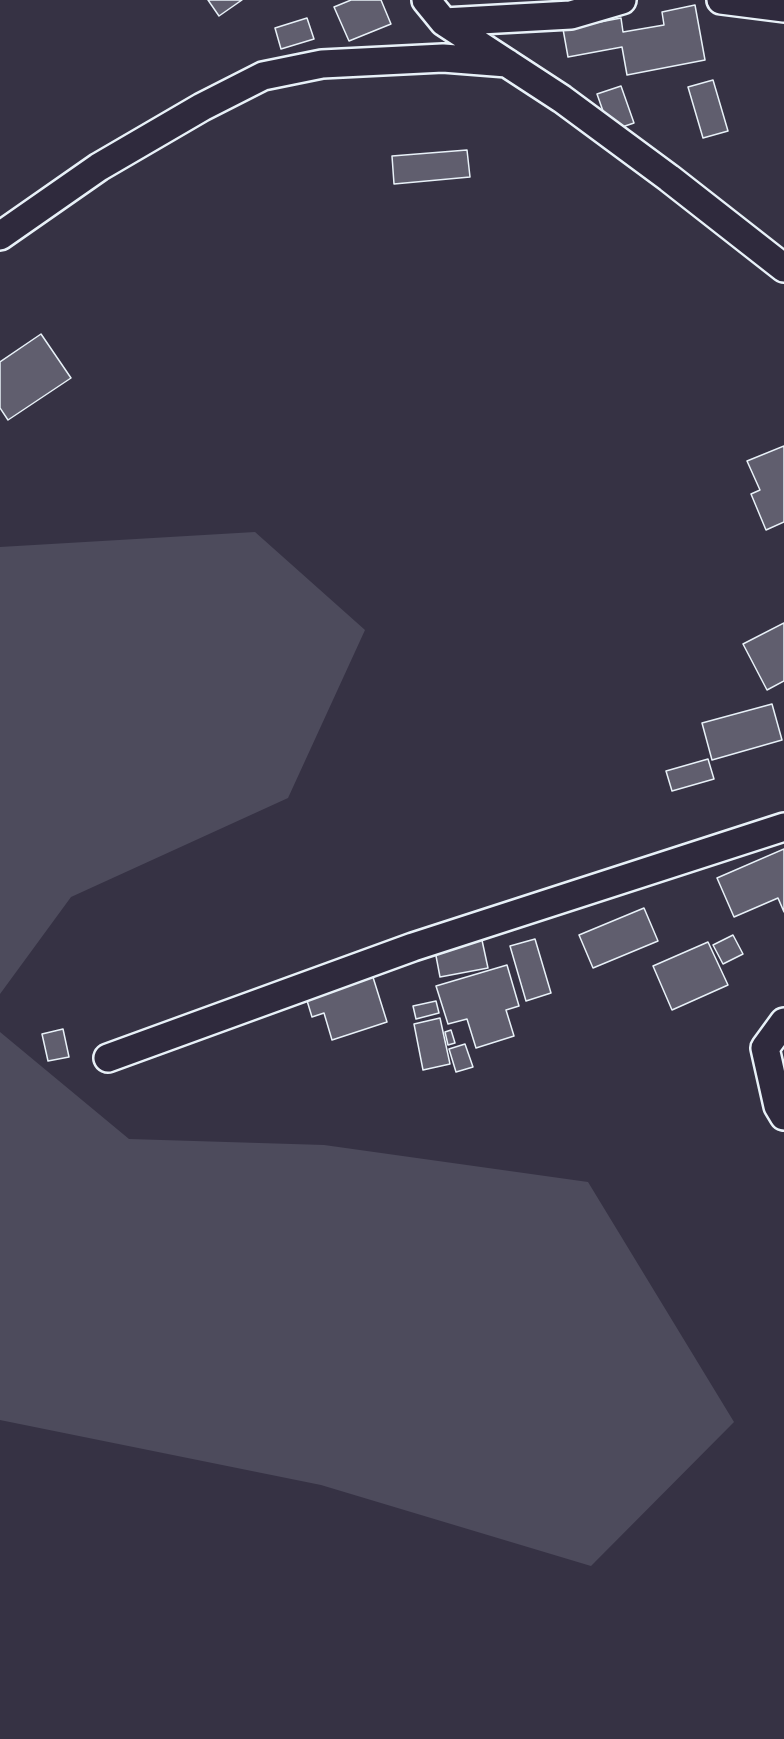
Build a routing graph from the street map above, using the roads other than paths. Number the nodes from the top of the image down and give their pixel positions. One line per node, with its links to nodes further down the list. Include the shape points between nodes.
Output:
1 (426, 0): 5 (street)
2 (622, 0): 5 (street, via 571,15)
3 (721, 0): 4 (street)
4 (784, 8)
5 (462, 14): 6 (street)
6 (507, 63): 7 (street, via 443,58 322,63 263,76 99,167); 8 (street, via 562,99)
7 (0, 236)
8 (784, 268)
9 (784, 827): 11 (street, via 413,947)
10 (784, 1022): 12 (street, via 765,1048 778,1106)
11 (108, 1059)
12 (784, 1116)

